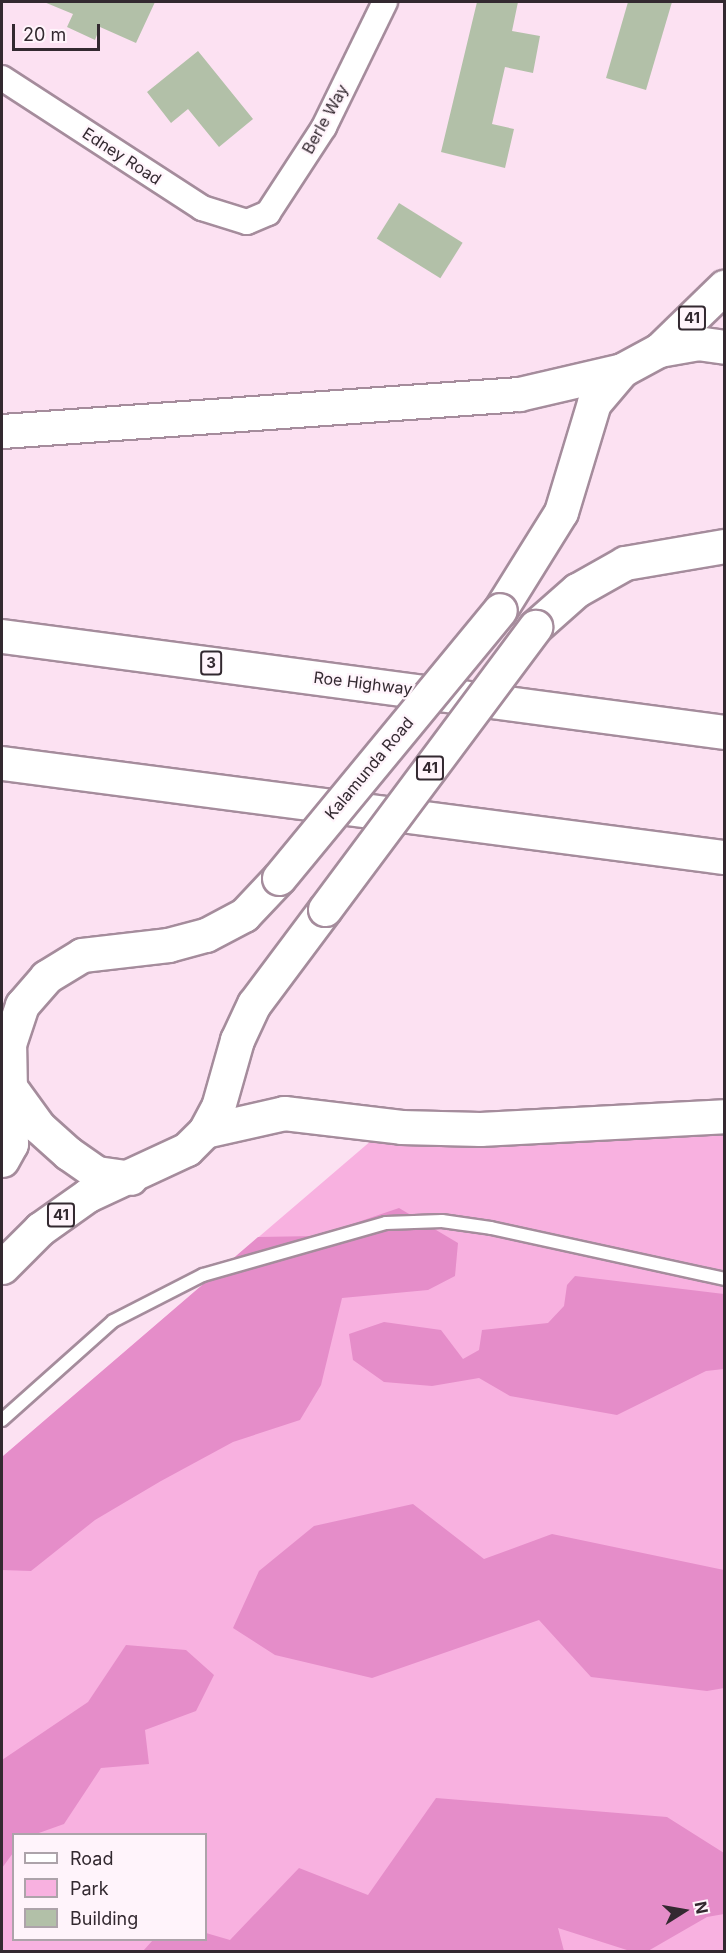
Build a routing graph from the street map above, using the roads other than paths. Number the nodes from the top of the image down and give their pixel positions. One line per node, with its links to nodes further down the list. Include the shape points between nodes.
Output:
1 (385, 2): 3 (street, Berle Way, via 324,127 268,213)
2 (2, 78): 3 (street, Edney Road, via 202,208)
3 (247, 222)
4 (724, 287): 6 (main road, Kalamunda Road / 41)
5 (724, 347): 6 (main road, Kalamunda Road, via 697,343)
6 (659, 350): 7 (main road, Kalamunda Road / 41)
7 (622, 370): 8 (main road, via 519,394); 14 (main road, Kalamunda Road / 41, bridge, via 594,403 561,512 501,610 279,878 244,915 206,935 168,945 82,955 46,977 22,1005 9,1044)
8 (2, 431)
9 (724, 546): 16 (main road, 41, bridge, via 625,563 577,590 535,627 254,1004 237,1040 218,1107)
10 (2, 636): 11 (main road, Roe Highway / 3)
11 (724, 732)
12 (2, 763): 13 (main road)
13 (724, 857)
14 (4, 1080): 17 (main road, Kalamunda Road / 41, via 11,1144); 18 (main road, via 39,1127 68,1153 97,1173)
15 (724, 1116): 16 (main road, via 480,1129 401,1127 284,1113)
16 (205, 1131): 18 (main road, 41, via 187,1149)
17 (2, 1160)
18 (131, 1178): 19 (main road, 41, via 88,1195 40,1229)
19 (2, 1267)
20 (724, 1279): 21 (lane, via 491,1228 442,1221 386,1223 203,1275 113,1321)
21 (2, 1420)

